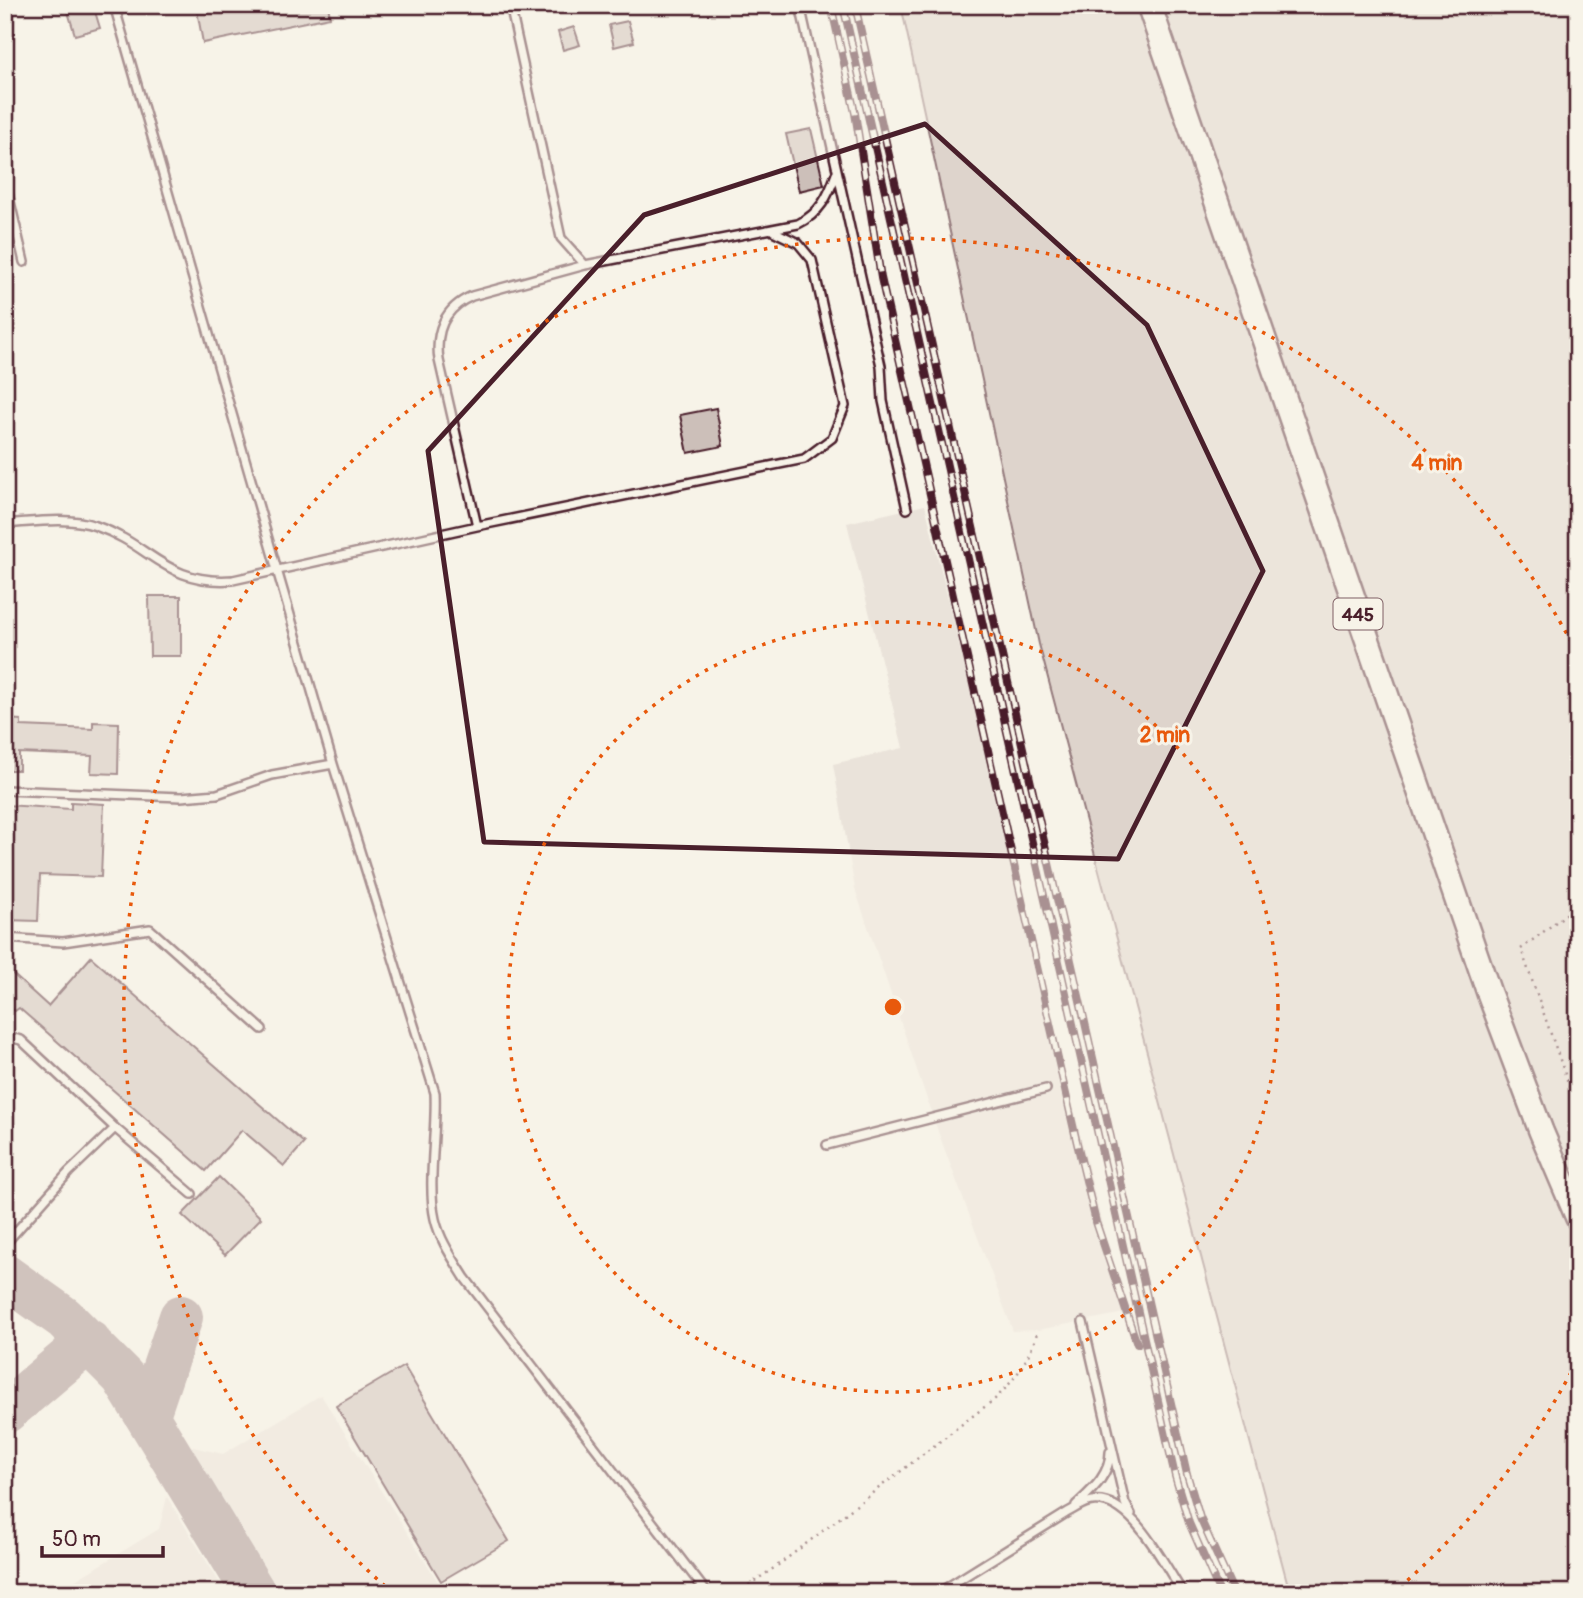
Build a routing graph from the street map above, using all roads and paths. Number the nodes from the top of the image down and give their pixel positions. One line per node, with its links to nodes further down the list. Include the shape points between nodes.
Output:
1 (114, 5): 13 (lane)
2 (510, 5): 9 (lane, via 561,238)
3 (800, 5): 5 (lane)
4 (1149, 5): 25 (main road, 445, via 1489,993)
5 (836, 174): 7 (lane, via 827,200 811,218); 10 (lane, via 881,366 883,401)
6 (5, 180): 8 (lane)
7 (774, 231): 9 (lane); 12 (lane, via 797,243 818,273 845,406 832,438 804,459)
8 (24, 262)
9 (585, 265): 12 (lane, via 472,296 455,305 442,324 439,360)
10 (907, 509)
11 (5, 523): 13 (lane, via 93,524 115,533 172,571 205,580 233,580)
12 (477, 526): 13 (lane)
13 (276, 570): 14 (lane)
14 (332, 764): 15 (lane, via 272,775 218,794 181,797); 32 (lane, via 435,1093 432,1198 435,1221 446,1246 465,1278)
15 (5, 790)
16 (1578, 905): 21 (path, via 1521,949)
17 (5, 939): 18 (lane, via 62,942 150,929)
18 (262, 1030)
19 (5, 1036): 22 (lane, via 21,1040)
20 (1046, 1090): 23 (lane)
21 (1578, 1111)
22 (115, 1128): 24 (lane); 26 (lane)
23 (827, 1145)
24 (191, 1194)
25 (1578, 1218)
26 (5, 1244)
27 (1083, 1322): 29 (lane)
28 (1038, 1330): 33 (path, via 1020,1372 995,1399)
29 (1111, 1444): 30 (lane, via 1110,1461 1102,1477); 31 (lane)
30 (1068, 1512): 31 (lane, via 1100,1501); 34 (lane)
31 (1131, 1515): 35 (lane)
32 (706, 1593)
33 (737, 1593)
34 (938, 1593)
35 (1182, 1593)

